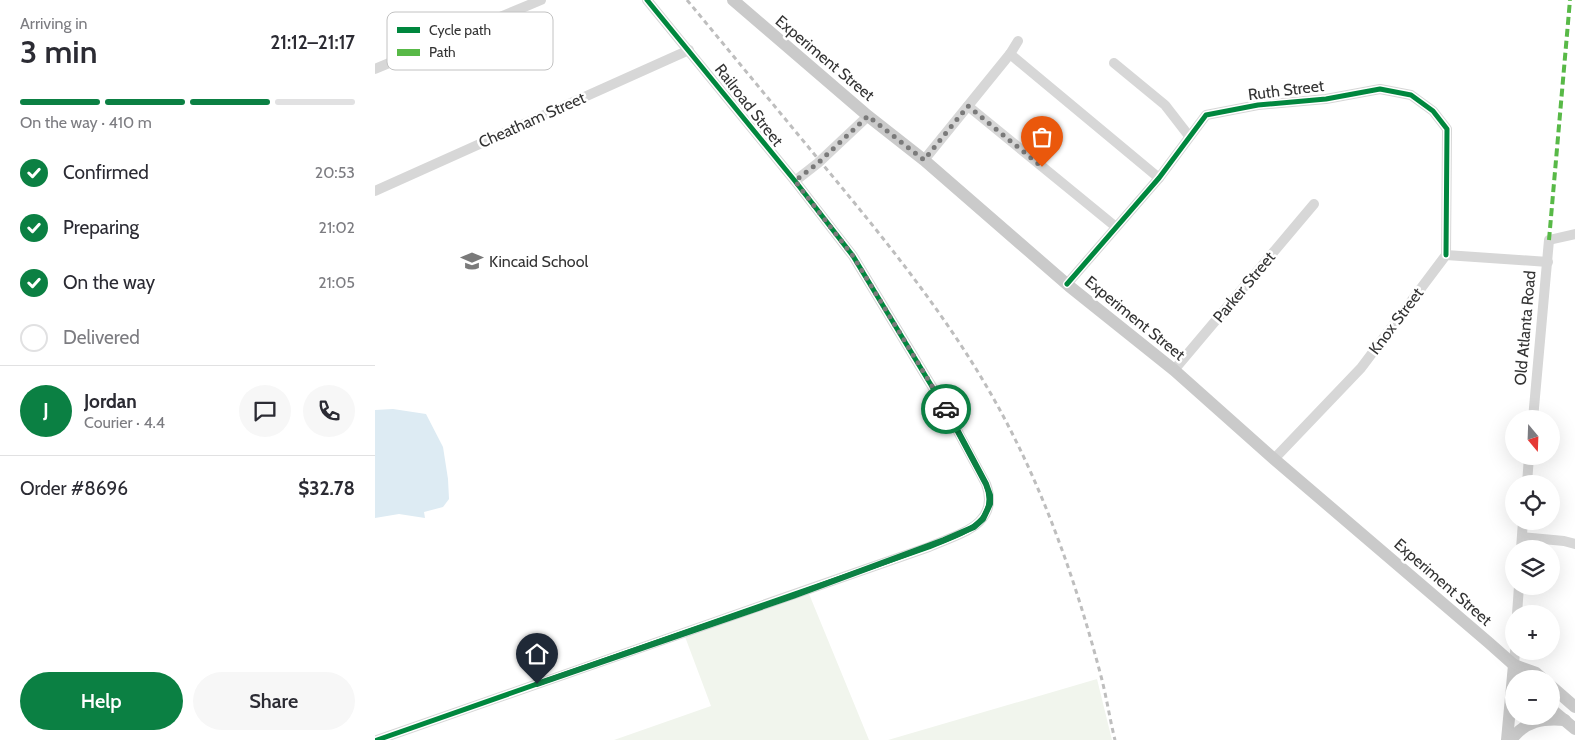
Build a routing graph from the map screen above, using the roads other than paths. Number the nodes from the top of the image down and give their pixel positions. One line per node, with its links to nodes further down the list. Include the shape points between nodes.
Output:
1 (541, 0): 4 (street)
2 (647, 0): 6 (street, Railroad Street)
3 (733, 0): 12 (main road, Experiment Street)
4 (512, 12)
5 (1018, 41): 7 (street)
6 (689, 50): 16 (street, Railroad Street); 17 (street, Cheatham Street)
7 (1010, 54): 11 (street); 15 (street)
8 (1114, 62): 13 (street, via 1165,105)
9 (387, 64): 10 (street)
10 (375, 69)
11 (968, 106): 14 (street); 19 (street)
12 (868, 116): 14 (main road, Experiment Street); 16 (street)
13 (1189, 136): 15 (street, Ruth Street); 21 (street, Ruth Street, via 1206,115 1259,105 1326,99 1380,89 1411,95 1433,111 1447,130)
14 (924, 160): 23 (main road, Experiment Street)
15 (1159, 178): 19 (street, Ruth Street)
16 (795, 181): 39 (street, Railroad Street, via 853,256 948,412 990,495 990,504 983,519 974,527 929,547)
17 (375, 191)
18 (1314, 204): 24 (street, Parker Street)
19 (1116, 228): 23 (street, Ruth Street)
20 (1575, 234): 22 (street, Old Atlanta Road, via 1549,240)
21 (1446, 255): 22 (street); 26 (street, Knox Street, via 1361,368)
22 (1548, 262): 25 (street, Old Atlanta Road)
23 (1067, 284): 24 (main road, Experiment Street)
24 (1174, 370): 26 (main road, Experiment Street)
25 (1534, 410)
26 (1274, 459): 32 (main road, Experiment Street)
27 (1522, 530): 28 (street)
28 (1522, 537): 29 (street); 30 (street)
29 (1522, 540)
30 (1575, 544)
31 (1514, 660): 32 (street)
32 (1514, 665): 33 (main road); 34 (main road); 40 (main road)
33 (1518, 670)
34 (1528, 670)
35 (1560, 694): 36 (main road)
36 (1575, 707)
37 (1560, 717): 38 (main road)
38 (1570, 725): 41 (main road, via 1545,720 1535,722 1526,725)
39 (377, 740)
40 (1507, 740)
41 (1511, 740)

